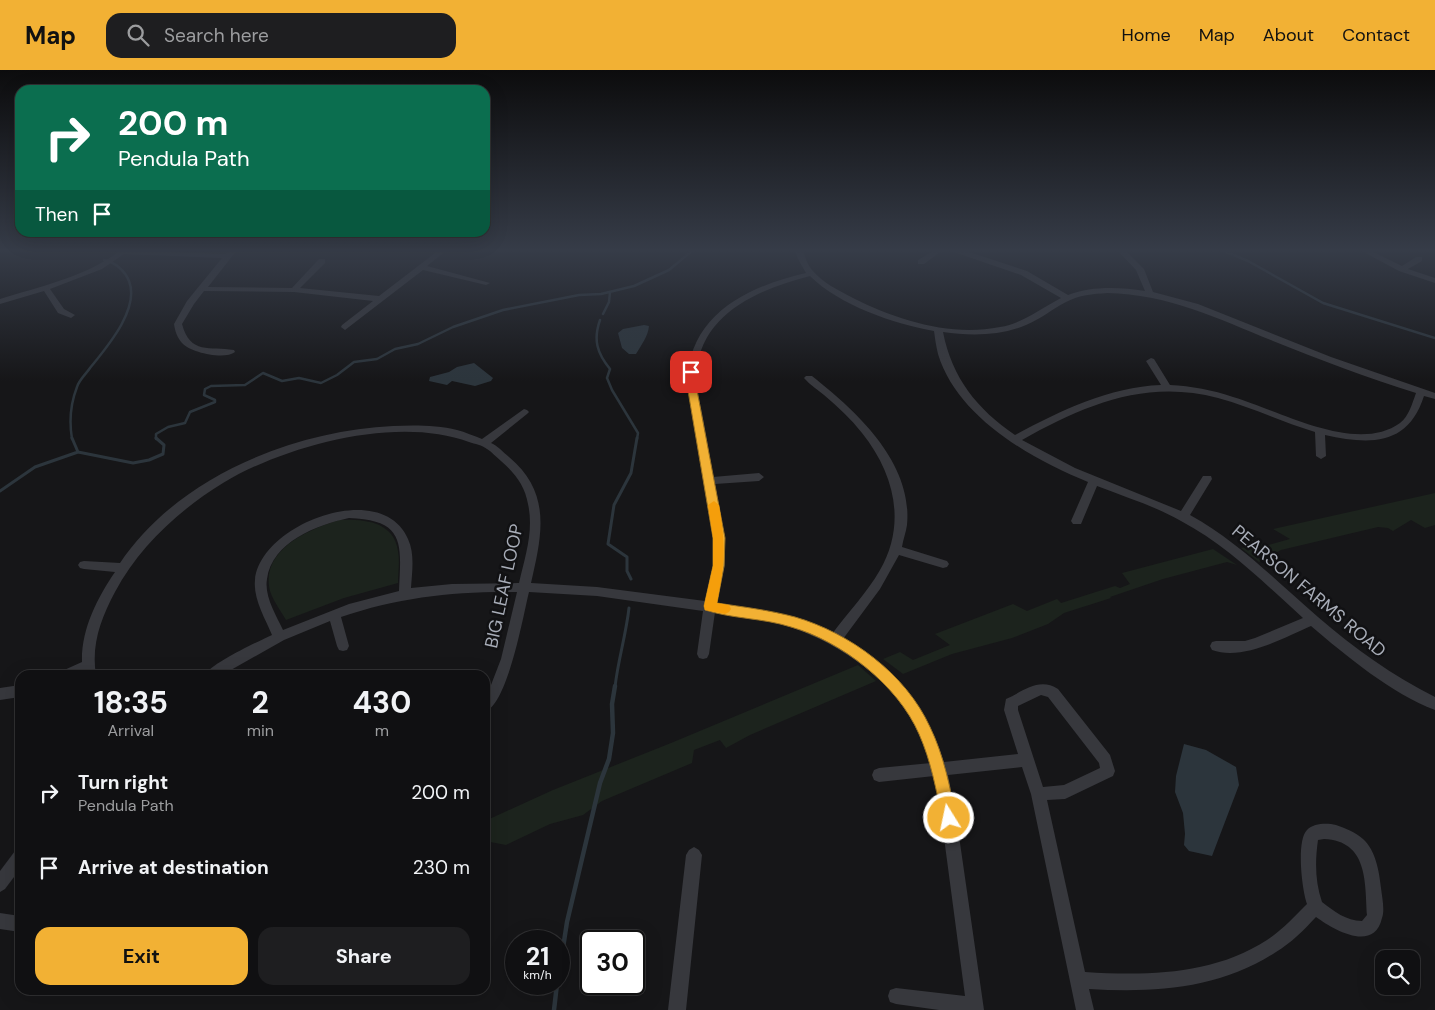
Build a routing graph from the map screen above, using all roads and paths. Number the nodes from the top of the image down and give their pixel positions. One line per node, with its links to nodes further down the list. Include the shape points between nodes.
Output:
1 (24, 294): 14 (street)
2 (49, 294): 15 (street, via 61,311)
3 (197, 294): 18 (street, via 181,317 179,331 196,350)
4 (338, 294): 13 (street)
5 (387, 294): 13 (street)
6 (751, 294): 31 (street, via 740,300 706,334 696,350 691,378)
7 (841, 294): 17 (street, via 874,311)
8 (1060, 294): 12 (street)
9 (1090, 294): 12 (street)
10 (1147, 294): 11 (street)
11 (1150, 294): 22 (street, via 1200,307 1278,340)
12 (1067, 298): 17 (street, via 1027,322 1009,328 981,331)
13 (380, 299): 16 (street)
14 (0, 302)
15 (71, 315)
16 (345, 328)
17 (938, 329): 26 (street, PEARSON FARMS ROAD, via 942,354 956,382 987,418)
18 (230, 352)
19 (1151, 361): 21 (street)
20 (808, 378): 35 (street, via 853,416 886,461 898,488 900,502)
21 (1167, 388): 25 (street, via 1221,396); 26 (street, via 1129,393 1084,406)
22 (1421, 392): 23 (street); 25 (street, via 1414,414 1398,430 1362,437)
23 (1435, 396)
24 (524, 412): 27 (street)
25 (1320, 431): 28 (street)
26 (1016, 439): 32 (street, PEARSON FARMS ROAD, via 1051,461)
27 (485, 442): 38 (street, BIG LEAF LOOP, via 443,430 403,428 343,435 291,448 234,472 198,494 154,531); 39 (street, BIG LEAF LOOP, via 513,463 533,497 536,527)
28 (1321, 456)
29 (759, 477): 31 (street)
30 (1207, 479): 33 (street)
31 (709, 481): 41 (street, via 719,548 719,566)
32 (1094, 481): 33 (street, PEARSON FARMS ROAD); 34 (street)
33 (1183, 517): 43 (street, PEARSON FARMS ROAD, via 1244,557)
34 (1077, 521)
35 (896, 550): 36 (street); 45 (street)
36 (943, 564)
37 (84, 565): 38 (street)
38 (123, 568): 49 (street, BIG LEAF LOOP, via 96,618)
39 (524, 586): 40 (street); 41 (street, via 581,589); 53 (street, BIG LEAF LOOP, via 503,674)
40 (405, 594): 42 (street); 44 (street, via 406,550 397,529 370,515 322,519 289,537 263,569 263,595)
41 (710, 606): 45 (street, via 779,618 809,627); 48 (street)
42 (334, 614): 44 (street); 46 (street)
43 (1312, 620): 47 (street, via 1257,643); 54 (street, PEARSON FARMS ROAD, via 1377,671)
44 (279, 636): 50 (street)
45 (835, 640): 56 (street, via 873,665 899,690 924,729)
46 (343, 646)
47 (1216, 646)
48 (703, 654)
49 (89, 670)
50 (220, 670)
51 (15, 692): 52 (street)
52 (0, 694)
53 (490, 697)
54 (1435, 704)
55 (1028, 760): 56 (street); 58 (street); 58 (street, via 1011,703 1047,688 1108,766 1108,771 1065,792)
56 (938, 767): 57 (street); 67 (street, via 949,818)
57 (879, 775)
58 (1038, 794): 65 (street)
59 (694, 855): 68 (street)
60 (15, 863): 61 (street)
61 (0, 884)
62 (1316, 907): 62 (street, via 1342,925 1365,928 1373,924 1375,917 1368,858 1351,839 1339,834 1320,831 1311,836 1308,861 1310,888); 65 (street, via 1270,947 1222,970 1150,983)
63 (0, 921): 64 (street)
64 (15, 923)
65 (1078, 980): 69 (street)
66 (896, 996): 67 (street)
67 (975, 1008)
68 (677, 1010)
69 (1085, 1010)

